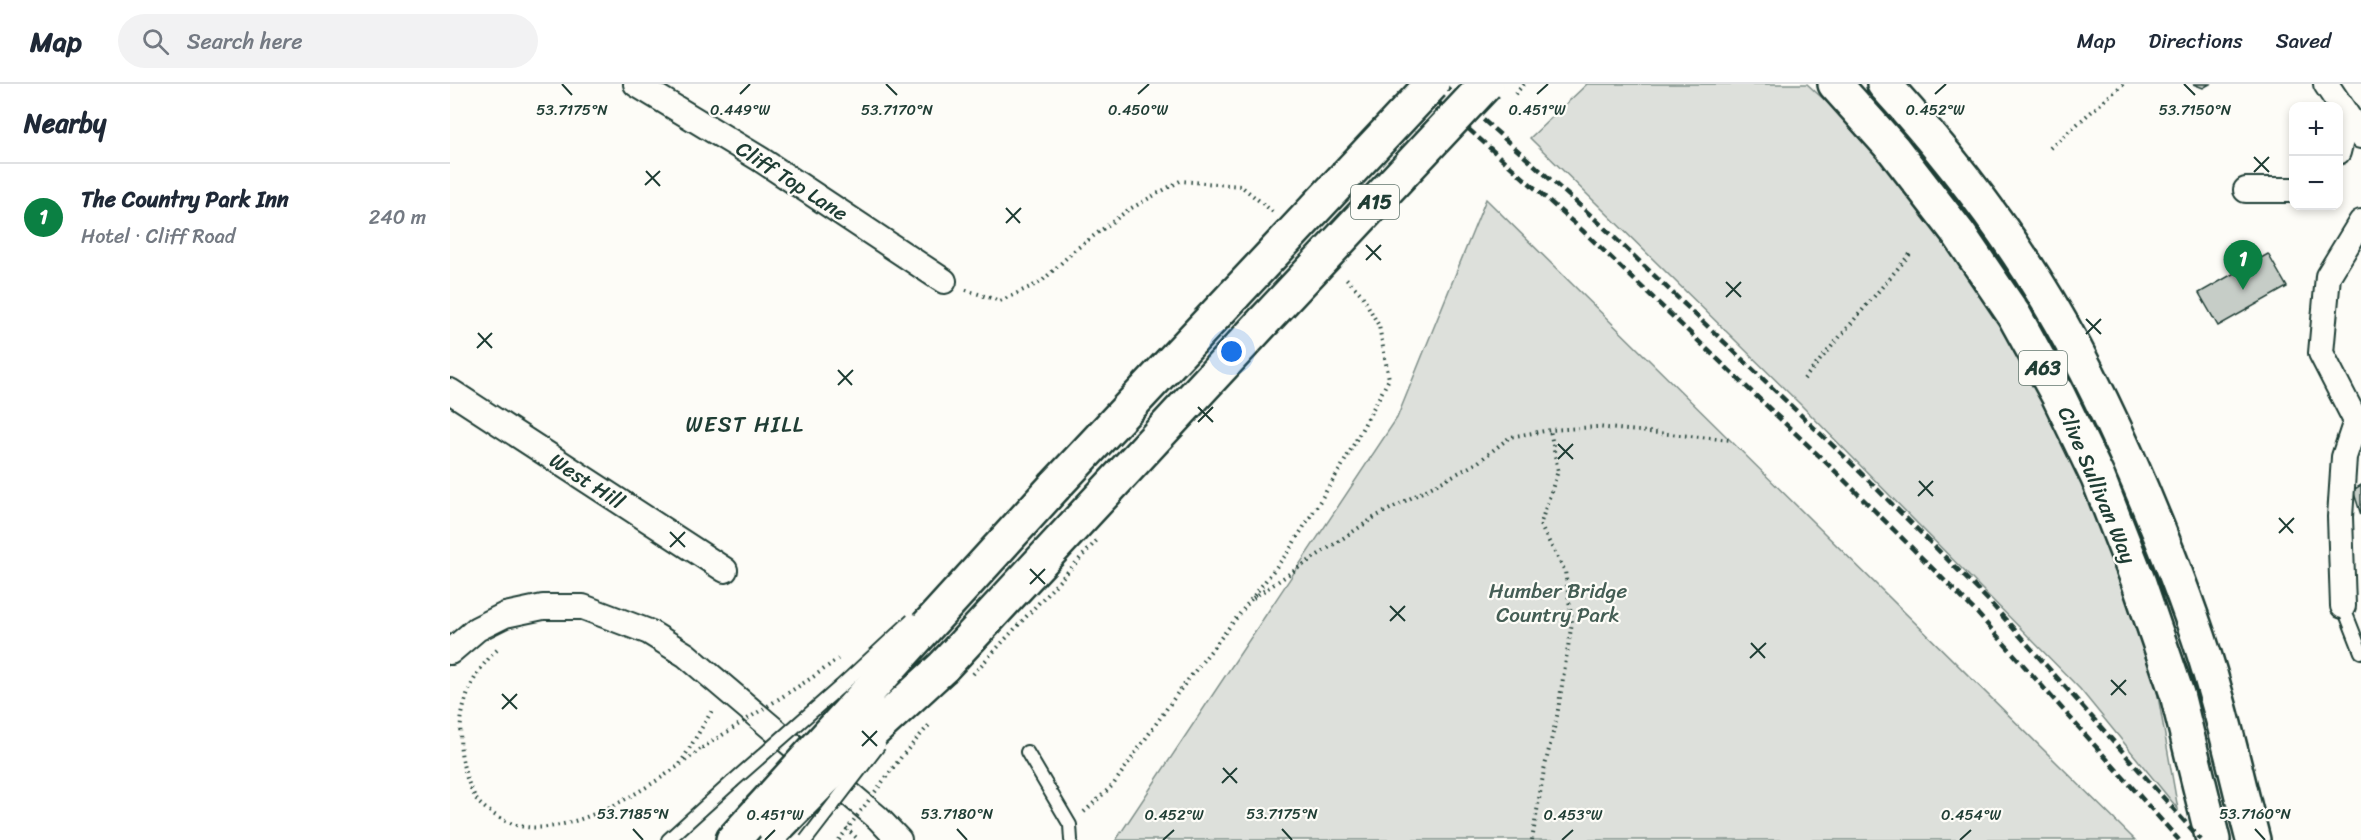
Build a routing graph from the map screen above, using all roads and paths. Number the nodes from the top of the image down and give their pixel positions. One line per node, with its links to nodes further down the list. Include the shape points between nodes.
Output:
1 (636, 84): 16 (street, Cliff Top Lane, via 760,159)
2 (1432, 84): 21 (highway, A15, bridge)
3 (1486, 84): 30 (highway, A15, bridge)
4 (1835, 84): 44 (highway, Clive Sullivan Way / A63, via 1894,150 1959,234 2014,315 2058,395 2098,478 2139,583 2177,694)
5 (1884, 84): 45 (highway, Clive Sullivan Way / A63, via 1990,213 2047,300 2086,371 2137,477 2177,577 2215,689)
6 (2123, 84): 11 (path)
7 (2326, 84): 8 (street)
8 (2347, 116): 9 (street); 10 (street)
9 (2343, 132)
10 (2361, 136)
11 (2050, 148)
12 (2246, 189): 13 (street)
13 (2289, 190)
14 (2361, 222): 24 (street, via 2328,276 2321,353 2356,421 2344,456 2340,516)
15 (1910, 254): 17 (path)
16 (944, 282)
17 (1804, 379)
18 (450, 391): 22 (street, West Hill)
19 (1550, 430): 20 (path, via 1597,427); 36 (path, via 1510,437 1477,463 1375,517 1250,600 1113,785); 43 (path, via 1558,471 1540,525 1565,571 1572,622)
20 (1731, 440)
21 (1055, 486): 23 (lane, A15, bridge); 37 (highway, bridge)
22 (725, 570)
23 (935, 598)
24 (2343, 606): 28 (lane)
25 (918, 614): 38 (lane, bridge)
26 (500, 648): 31 (path, via 484,662)
27 (450, 652): 41 (street, via 477,629 505,615 543,607 583,607 649,632 686,655)
28 (2361, 652)
29 (839, 658): 34 (path, bridge)
30 (943, 667): 37 (highway, bridge); 40 (lane, A15, bridge)
31 (460, 702)
32 (704, 702): 34 (path, via 713,708)
33 (1027, 752): 36 (lane)
34 (678, 768): 35 (path, via 582,820 555,826 525,827 491,815)
35 (462, 782)
36 (1070, 825): 42 (lane)
37 (767, 826): 39 (highway)
38 (668, 840)
39 (733, 840)
40 (806, 840)
41 (899, 840)
42 (1071, 840)
43 (1532, 840)
44 (2213, 840)
45 (2253, 840)

